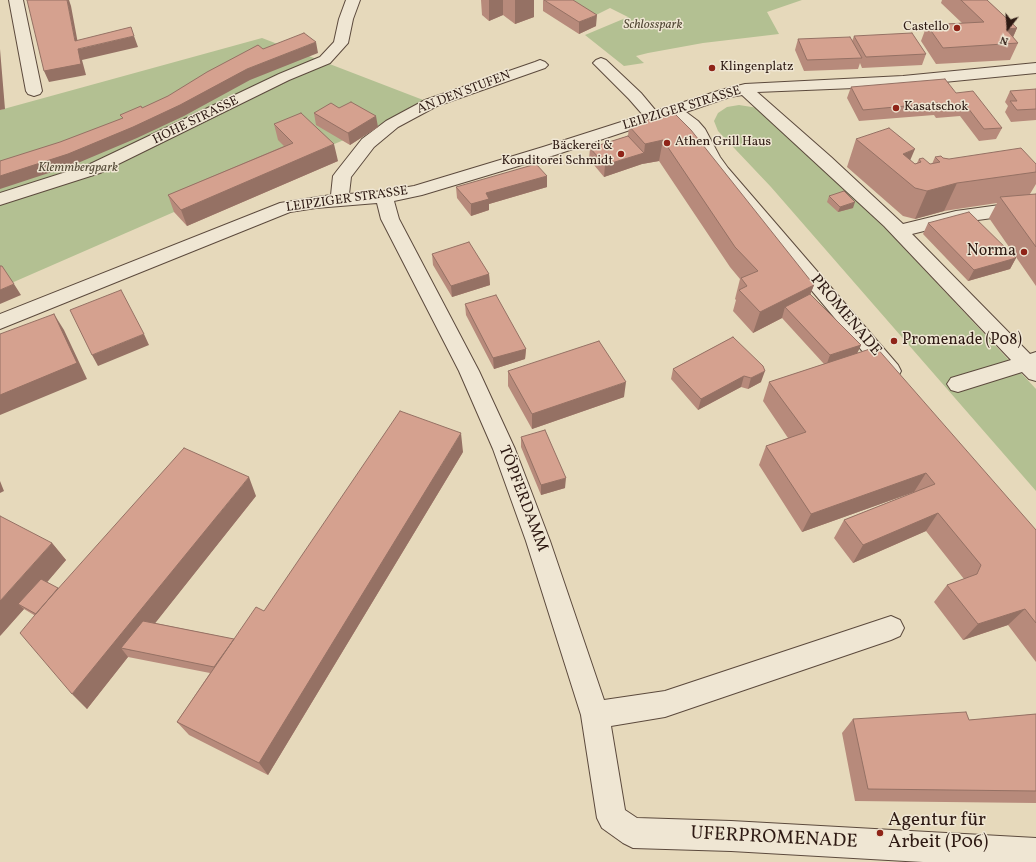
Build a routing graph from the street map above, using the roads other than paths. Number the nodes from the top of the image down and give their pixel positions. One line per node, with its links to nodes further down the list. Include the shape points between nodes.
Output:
1 (16, 0): 7 (street)
2 (353, 0): 11 (street, HOHE STRASSE, via 341,43 324,60 94,169)
3 (601, 63): 9 (street)
4 (540, 65): 12 (street, AN DEN STUFEN, via 431,103 392,124 368,143 342,176)
5 (1035, 70): 6 (street, LEIPZIGER STRASSE, via 903,81)
6 (745, 89): 8 (street, LEIPZIGER STRASSE); 14 (street)
7 (34, 91)
8 (674, 110): 9 (street, LEIPZIGER STRASSE); 18 (street, PROMENADE, via 699,132 712,159 722,172)
9 (653, 117): 10 (street, LEIPZIGER STRASSE, via 441,184)
10 (384, 197): 12 (street, LEIPZIGER STRASSE); 20 (street, TÖPFERDAMM, via 390,219 468,371 504,449 547,566)
11 (0, 199)
12 (339, 201): 15 (street, LEIPZIGER STRASSE, via 300,205 265,215)
13 (1036, 206): 14 (street, via 956,217)
14 (899, 231): 16 (street)
15 (0, 322)
16 (1032, 365): 17 (street)
17 (958, 384)
18 (904, 385)
19 (891, 628): 20 (street, via 665,704)
20 (595, 715): 21 (street, TÖPFERDAMM)
21 (612, 818): 22 (street, UFERPROMENADE, via 633,833)
22 (1036, 853)

